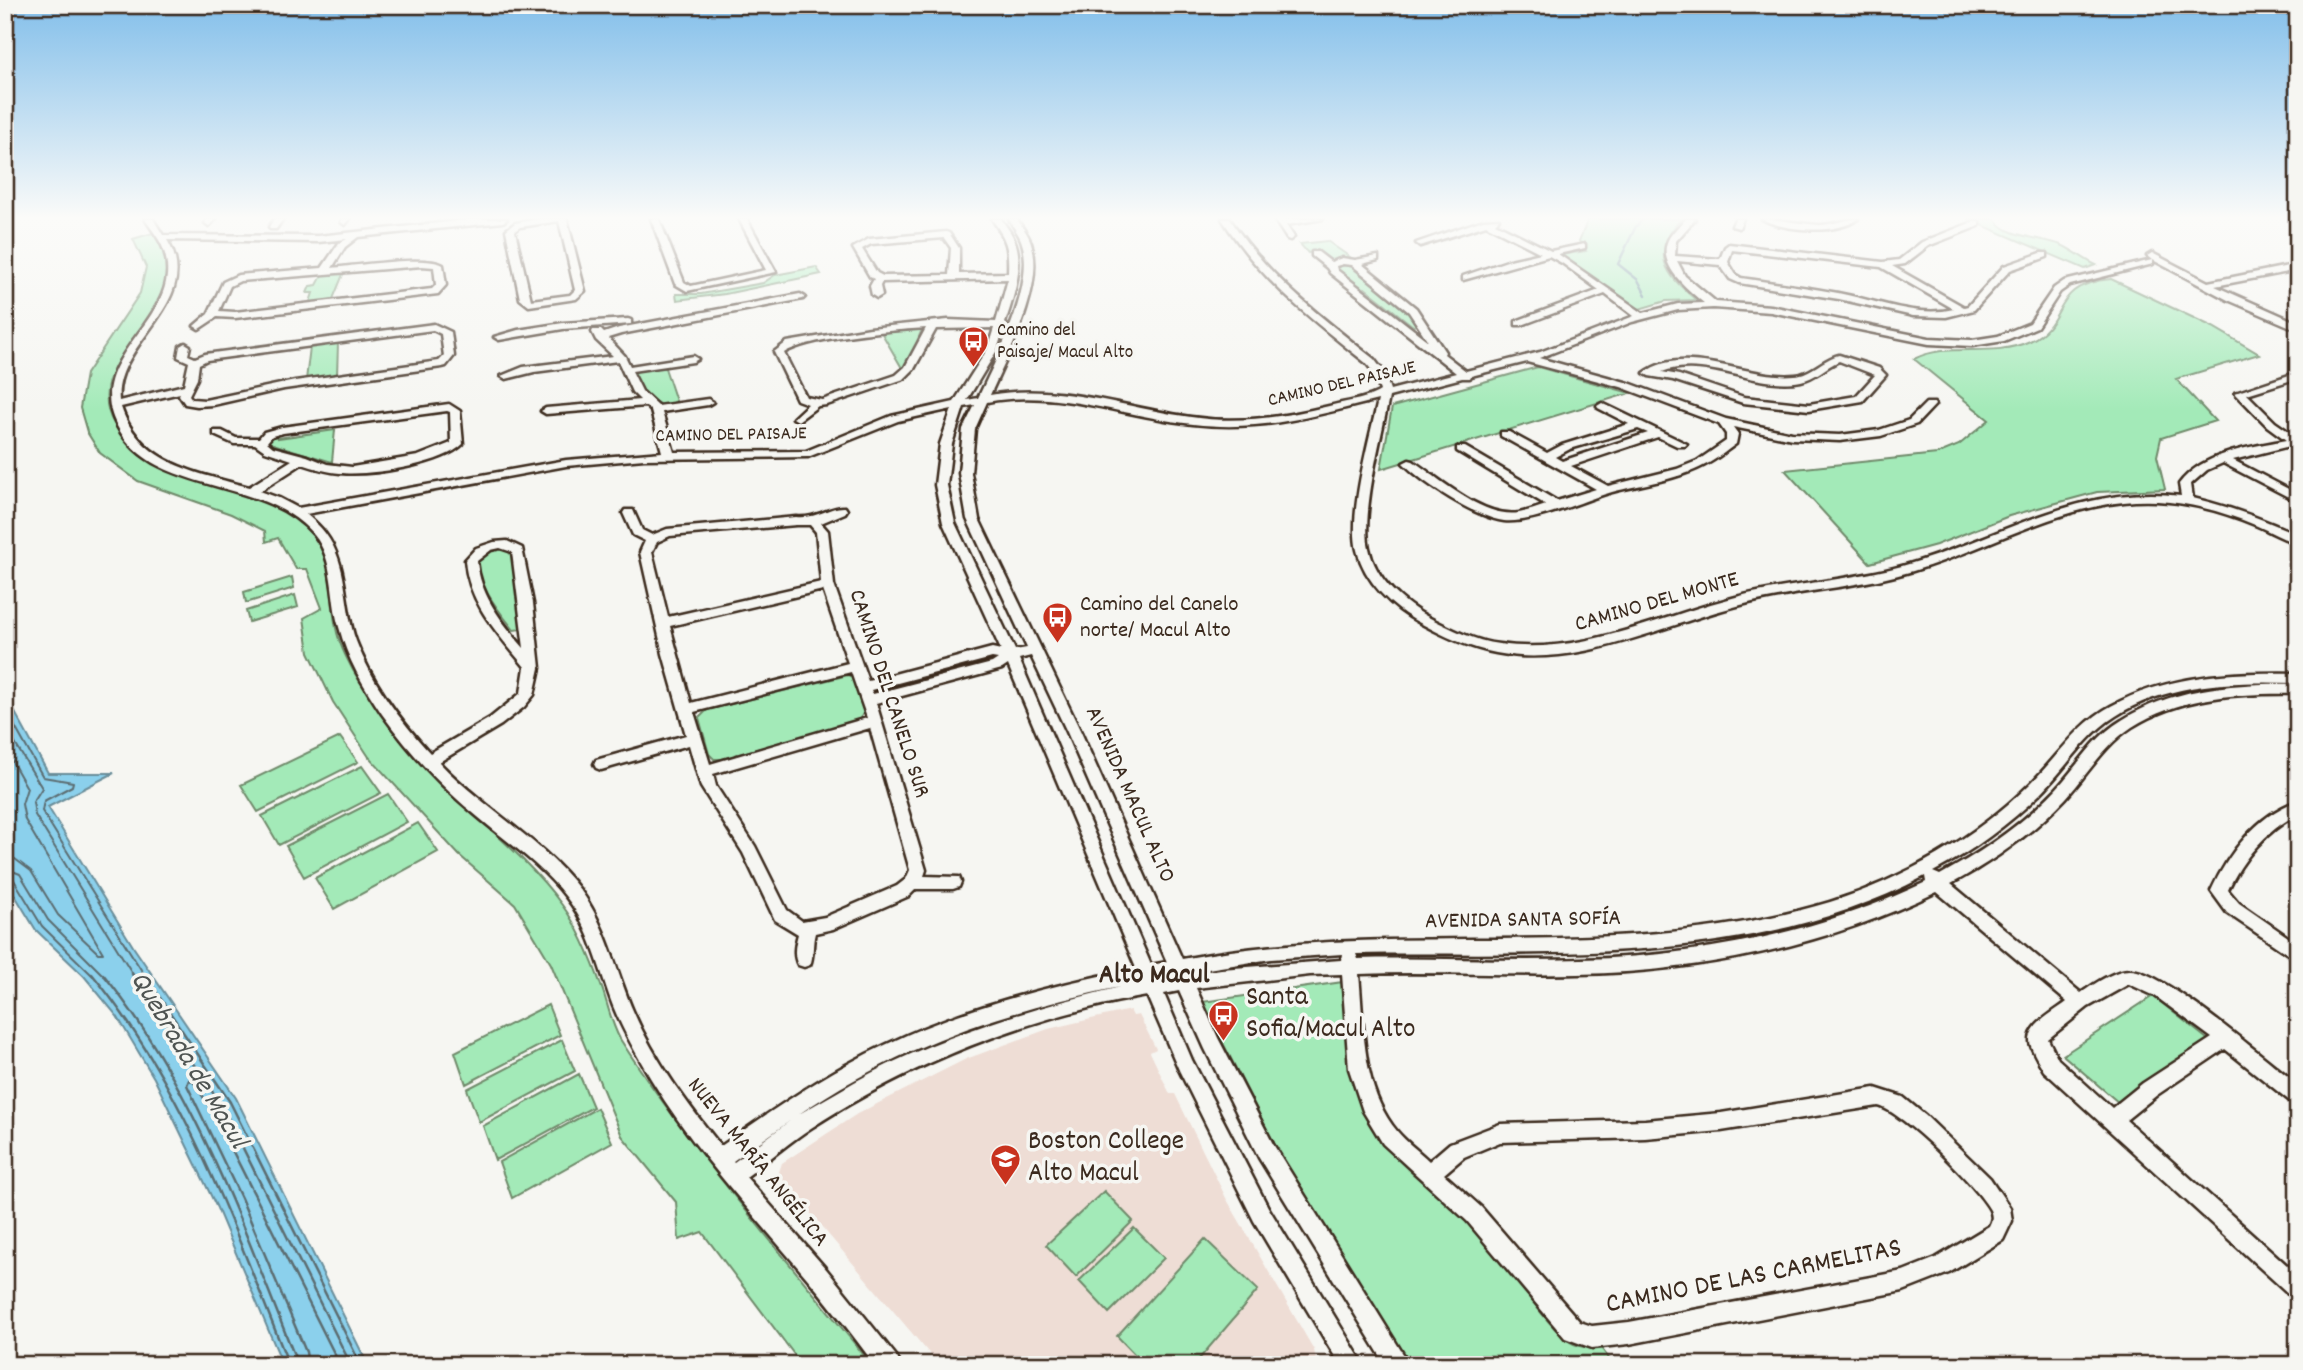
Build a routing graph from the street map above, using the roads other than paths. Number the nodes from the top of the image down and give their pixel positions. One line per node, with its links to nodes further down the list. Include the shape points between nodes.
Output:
1 (171, 283): 62 (street, via 156,315 119,367)
2 (228, 283): 30 (street)
3 (440, 283): 28 (street, via 440,288 430,293)
4 (522, 283): 5 (street, via 529,303 573,297 580,291)
5 (578, 283)
6 (680, 283): 7 (street, via 690,289)
7 (719, 283)
8 (877, 283): 25 (street)
9 (1011, 283): 40 (street)
10 (1027, 283): 59 (street, AVENIDA MACUL ALTO, via 1018,323)
11 (1272, 283): 58 (street, CAMINO DEL MONTE, via 1375,366 1384,385)
12 (1349, 283): 44 (street)
13 (1380, 283): 44 (street, via 1413,310)
14 (1595, 283): 23 (street)
15 (1689, 283): 27 (street)
16 (1755, 283): 29 (street, via 1913,313)
17 (1915, 283): 29 (street)
18 (1994, 283): 29 (street)
19 (2067, 283): 27 (street, CAMINO DEL PAISAJE, via 2029,329 1982,342 1928,341 1794,313)
20 (2202, 283): 22 (street, CAMINO DEL PAISAJE)
21 (2217, 283): 22 (street)
22 (2206, 285): 39 (street)
23 (1605, 291): 31 (street); 34 (street)
24 (310, 295): 28 (street)
25 (877, 295)
26 (800, 297): 32 (street)
27 (1713, 305): 31 (street, CAMINO DEL PAISAJE)
28 (304, 307): 30 (street)
29 (1964, 310)
30 (214, 315): 37 (street)
31 (1641, 316): 45 (street, CAMINO DEL PAISAJE)
32 (671, 322): 35 (street); 42 (street)
33 (948, 323): 36 (street); 38 (street); 40 (street)
34 (1519, 323)
35 (594, 324): 41 (street); 42 (street)
36 (915, 324): 38 (street); 61 (street, via 782,349 780,354 800,398)
37 (199, 326)
38 (932, 327): 40 (street); 61 (street, via 900,377)
39 (2298, 327)
40 (1001, 328): 64 (street)
41 (518, 333)
42 (600, 338): 46 (street)
43 (185, 345): 49 (street, via 182,355)
44 (1440, 352): 54 (street)
45 (1544, 354): 48 (street, CAMINO DEL PAISAJE); 55 (street)
46 (621, 358): 50 (street); 51 (street)
47 (692, 359): 50 (street)
48 (1528, 359): 54 (street, CAMINO DEL PAISAJE); 55 (street)
49 (195, 361): 57 (street); 57 (street, via 434,327 445,330 449,356 445,362 285,386 195,409 186,400)
50 (628, 369): 66 (street, via 637,392)
51 (529, 371)
52 (1649, 373): 52 (street, via 1667,364 1687,362 1751,377 1794,379 1813,376 1839,358 1881,375 1859,399 1809,407 1742,400); 56 (street)
53 (2298, 375): 76 (street, via 2240,392 2271,424)
54 (1466, 376): 58 (street, CAMINO DEL PAISAJE)
55 (1610, 381): 56 (street)
56 (1625, 385): 69 (street)
57 (186, 388): 62 (street)
58 (1383, 400): 59 (street, CAMINO DEL PAISAJE, via 1314,422 1241,429 1162,424 1058,402); 89 (street, CAMINO DEL MONTE, via 1361,529 1361,545 1369,564 1390,594 1423,620 1468,640 1511,650 1581,649 1737,601 1904,570 2115,499)
59 (981, 401): 64 (street, CAMINO DEL PAISAJE); 99 (street, AVENIDA MACUL ALTO, via 966,443 969,504 978,534)
60 (708, 402): 66 (street)
61 (814, 404): 68 (street)
62 (114, 405): 87 (street, NUEVA MARÍA ANGÉLICA, via 127,434 153,457 187,473)
63 (1930, 405): 69 (street, via 1903,426 1854,438 1792,436)
64 (959, 406): 80 (street, CAMINO DEL PAISAJE, via 884,422 808,454); 93 (street, CAMINO DEL PAISAJE, via 884,428 835,453 802,461 575,468); 100 (street, via 942,466 943,503)
65 (1602, 406): 70 (street)
66 (653, 407): 67 (street); 74 (street)
67 (546, 411)
68 (798, 418)
69 (1723, 422): 86 (street, via 1732,442 1709,458 1681,471)
70 (1638, 425): 72 (street); 82 (street)
71 (218, 433): 75 (street, via 234,441)
72 (1659, 433): 77 (street); 85 (street)
73 (1505, 435): 82 (street)
74 (662, 437): 79 (street); 80 (street)
75 (261, 441): 81 (street, via 264,447); 81 (street, via 282,430 437,408 455,411 458,441 444,453 348,470)
76 (2297, 441): 83 (street)
77 (1681, 444)
78 (1461, 449): 90 (street)
79 (644, 456): 80 (street, CAMINO DEL PAISAJE); 93 (street, CAMINO DEL PAISAJE, via 537,467)
80 (669, 456)
81 (303, 457): 87 (street)
82 (1545, 458): 85 (street)
83 (2225, 460): 88 (street); 89 (street, via 2191,473 2185,484)
84 (1409, 463): 90 (street, via 1498,516 1519,517)
85 (1560, 465): 86 (street)
86 (1606, 490): 90 (street)
87 (252, 491): 93 (street, NUEVA MARÍA ANGÉLICA)
88 (2298, 499)
89 (2188, 502): 96 (street, CAMINO DEL MONTE, via 2245,517)
90 (1556, 506)
91 (841, 510): 94 (street)
92 (629, 513): 95 (street, via 637,532)
93 (301, 515): 109 (street, NUEVA MARÍA ANGÉLICA, via 334,558 344,622 358,659 385,707)
94 (813, 522): 95 (street, via 673,532); 97 (street, CAMINO DEL CANELO SUR, via 822,531)
95 (652, 540): 98 (street, via 646,552)
96 (2298, 540)
97 (828, 585): 98 (street); 101 (street, CAMINO DEL CANELO SUR)
98 (662, 623): 106 (street)
99 (1036, 650): 100 (street); 121 (street, AVENIDA MACUL ALTO)
100 (1011, 656): 105 (street, via 997,666); 122 (street)
101 (857, 666): 105 (street, CAMINO DEL CANELO SUR); 106 (street)
102 (533, 668): 102 (street, via 518,551 503,544 486,548 471,560 475,583); 109 (street, via 533,684 520,703)
103 (2298, 678): 113 (street, AVENIDA SANTA SOFÍA, via 2199,682 2119,707 2088,728 2020,803)
104 (2298, 689): 116 (street, AVENIDA SANTA SOFÍA, via 2211,694 2135,719 2106,739 2060,795 2018,833)
105 (866, 693): 107 (street, CAMINO DEL CANELO SUR)
106 (687, 709): 108 (street)
107 (875, 721): 111 (street); 115 (street, CAMINO DEL CANELO SUR, via 916,854 918,870)
108 (695, 738): 110 (street); 111 (street)
109 (429, 761): 127 (street, NUEVA MARÍA ANGÉLICA, via 473,805 548,866 573,894 590,923 636,1037)
110 (601, 764)
111 (704, 771): 117 (street, via 713,796 749,850 780,915 793,925)
112 (2298, 807): 118 (street, via 2256,836 2219,891 2225,902)
113 (1923, 871): 116 (street); 119 (street, AVENIDA SANTA SOFÍA, via 1795,919 1682,940)
114 (953, 882): 115 (street)
115 (913, 883): 117 (street, via 895,896)
116 (1938, 884): 119 (street, AVENIDA SANTA SOFÍA, via 1812,932 1700,956 1577,967); 123 (street)
117 (808, 928): 120 (street)
118 (2298, 954)
119 (1348, 956): 121 (street, AVENIDA SANTA SOFÍA); 128 (street, CAMINO DE LAS CARMELITAS, via 1359,1069 1367,1096 1390,1138)
120 (804, 960)
121 (1183, 974): 122 (street, AVENIDA SANTA SOFÍA); 133 (street, AVENIDA MACUL ALTO, via 1211,1042 1266,1151)
122 (1151, 981): 127 (street, AVENIDA SANTA SOFÍA, via 1034,997 932,1032 845,1075); 129 (street, AVENIDA SANTA SOFÍA, via 1026,1018 921,1057 850,1093); 132 (street, via 1191,1076 1261,1214)
123 (2081, 1003): 124 (street, via 2130,976 2141,978); 126 (street, via 2046,1029 2039,1044 2051,1065)
124 (2225, 1038): 125 (street); 126 (street, via 2150,1088)
125 (2298, 1097)
126 (2112, 1120): 130 (street)
127 (719, 1160): 129 (street, NUEVA MARÍA ANGÉLICA)
128 (1431, 1172): 128 (street, CAMINO DE LAS CARMELITAS, via 1503,1244 1566,1324 1592,1337 1903,1281 1942,1266 1996,1233 2003,1217 1988,1191 1907,1111 1875,1097 1670,1127 1500,1133 1457,1150)
129 (731, 1176): 131 (street, NUEVA MARÍA ANGÉLICA, via 846,1308)
130 (2298, 1289)
131 (889, 1365)
132 (1353, 1365)
133 (1399, 1365)

